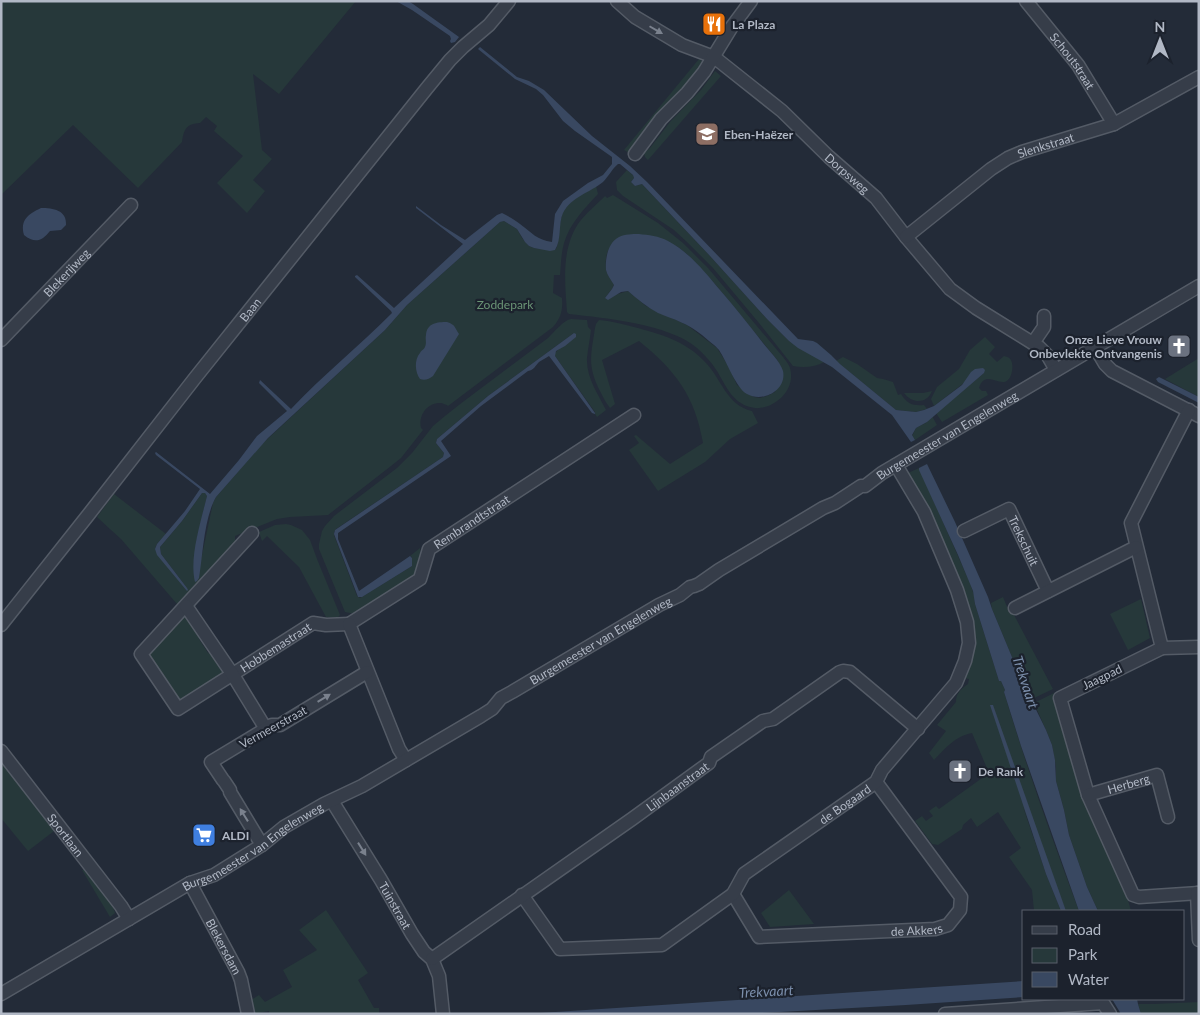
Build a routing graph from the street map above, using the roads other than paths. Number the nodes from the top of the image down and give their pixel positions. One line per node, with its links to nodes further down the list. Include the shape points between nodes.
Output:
1 (509, 1): 27 (street, Baan, via 427,88)
2 (617, 1): 5 (street, Dorpsweg, one-way to 5, via 635,17 682,45)
3 (751, 1): 5 (street)
4 (1026, 1): 7 (street, Schoutstraat, via 1078,65)
5 (714, 57): 8 (street); 10 (street, Dorpsweg, via 782,110 876,198)
6 (1199, 77): 7 (street, Slenkstraat)
7 (1114, 124): 10 (street, Slenkstraat, via 1008,158)
8 (635, 154)
9 (130, 205): 13 (street, Blekerijweg)
10 (906, 237): 14 (street, Dorpsweg, via 950,289)
11 (1199, 286): 15 (street, Burgemeester van Engelenweg)
12 (1044, 316): 14 (street, via 1044,327)
13 (1, 340)
14 (1033, 343): 16 (street, Dorpsweg, via 1045,353)
15 (1095, 347): 16 (street, Burgemeester van Engelenweg); 17 (street, via 1112,371)
16 (1056, 370): 19 (street, Burgemeester van Engelenweg)
17 (1194, 413): 22 (street, via 1131,523)
18 (634, 416): 26 (street, Rembrandtstraat, via 429,549 420,579)
19 (896, 464): 33 (street, de Bogaard, via 924,512 957,590 969,633 966,661 956,683); 35 (street, Burgemeester van Engelenweg, via 865,486 501,698 492,710)
20 (964, 530): 23 (street, Trekschuit, via 1009,508)
21 (252, 533): 24 (street, Hobbemastraat)
22 (1136, 547): 23 (street); 29 (street)
23 (1048, 590): 25 (street)
24 (186, 606): 31 (street, Hobbemastraat); 31 (street, Hobbemastraat, via 141,654 178,709)
25 (1015, 608)
26 (348, 624): 30 (street); 31 (street, Hobbemastraat, via 313,623)
27 (1, 626)
28 (1199, 647): 29 (street)
29 (1162, 648): 37 (street, Jaagpad, via 1060,698)
30 (367, 672): 32 (street, Vermeerstraat, one-way to 30, via 280,725); 35 (street)
31 (233, 675): 32 (street, Hobbemastraat)
32 (266, 729): 40 (street, Vermeerstraat, one-way to 32, via 211,762)
33 (918, 729): 36 (street, de Bogaard, via 882,770); 44 (street, Lijnbaanstraat, via 850,672 843,670 711,757 709,763)
34 (1, 751): 45 (street, Sportlaan)
35 (406, 760): 38 (street, Burgemeester van Engelenweg)
36 (876, 782): 43 (street, de Bogaard, via 744,874); 43 (street, de Akkers, via 961,897 960,910 948,925 935,929 760,938)
37 (1088, 795): 39 (street, Herberg, via 1157,775); 42 (street, Jaagpad, via 1133,895)
38 (332, 801): 40 (street, Burgemeester van Engelenweg, via 284,827 270,840); 47 (street, Tuinstraat, one-way to 47, via 412,934)
39 (1168, 817)
40 (259, 840): 41 (street, Burgemeester van Engelenweg, via 214,875)
41 (190, 883): 45 (street, Burgemeester van Engelenweg); 49 (street, Blekersdam, via 236,967)
42 (1198, 893): 46 (street, Jaagpad)
43 (733, 894): 44 (street, de Bogaard, via 662,945 560,949)
44 (522, 895): 47 (street, Lijnbaanstraat)
45 (129, 919): 48 (street, Burgemeester van Engelenweg)
46 (1199, 940)
47 (432, 959): 50 (street, Tuinstraat, via 439,976)
48 (1, 994)
49 (248, 1014)
50 (443, 1014)
51 (945, 1014): 52 (street, via 1103,1002)
52 (1110, 1014)

